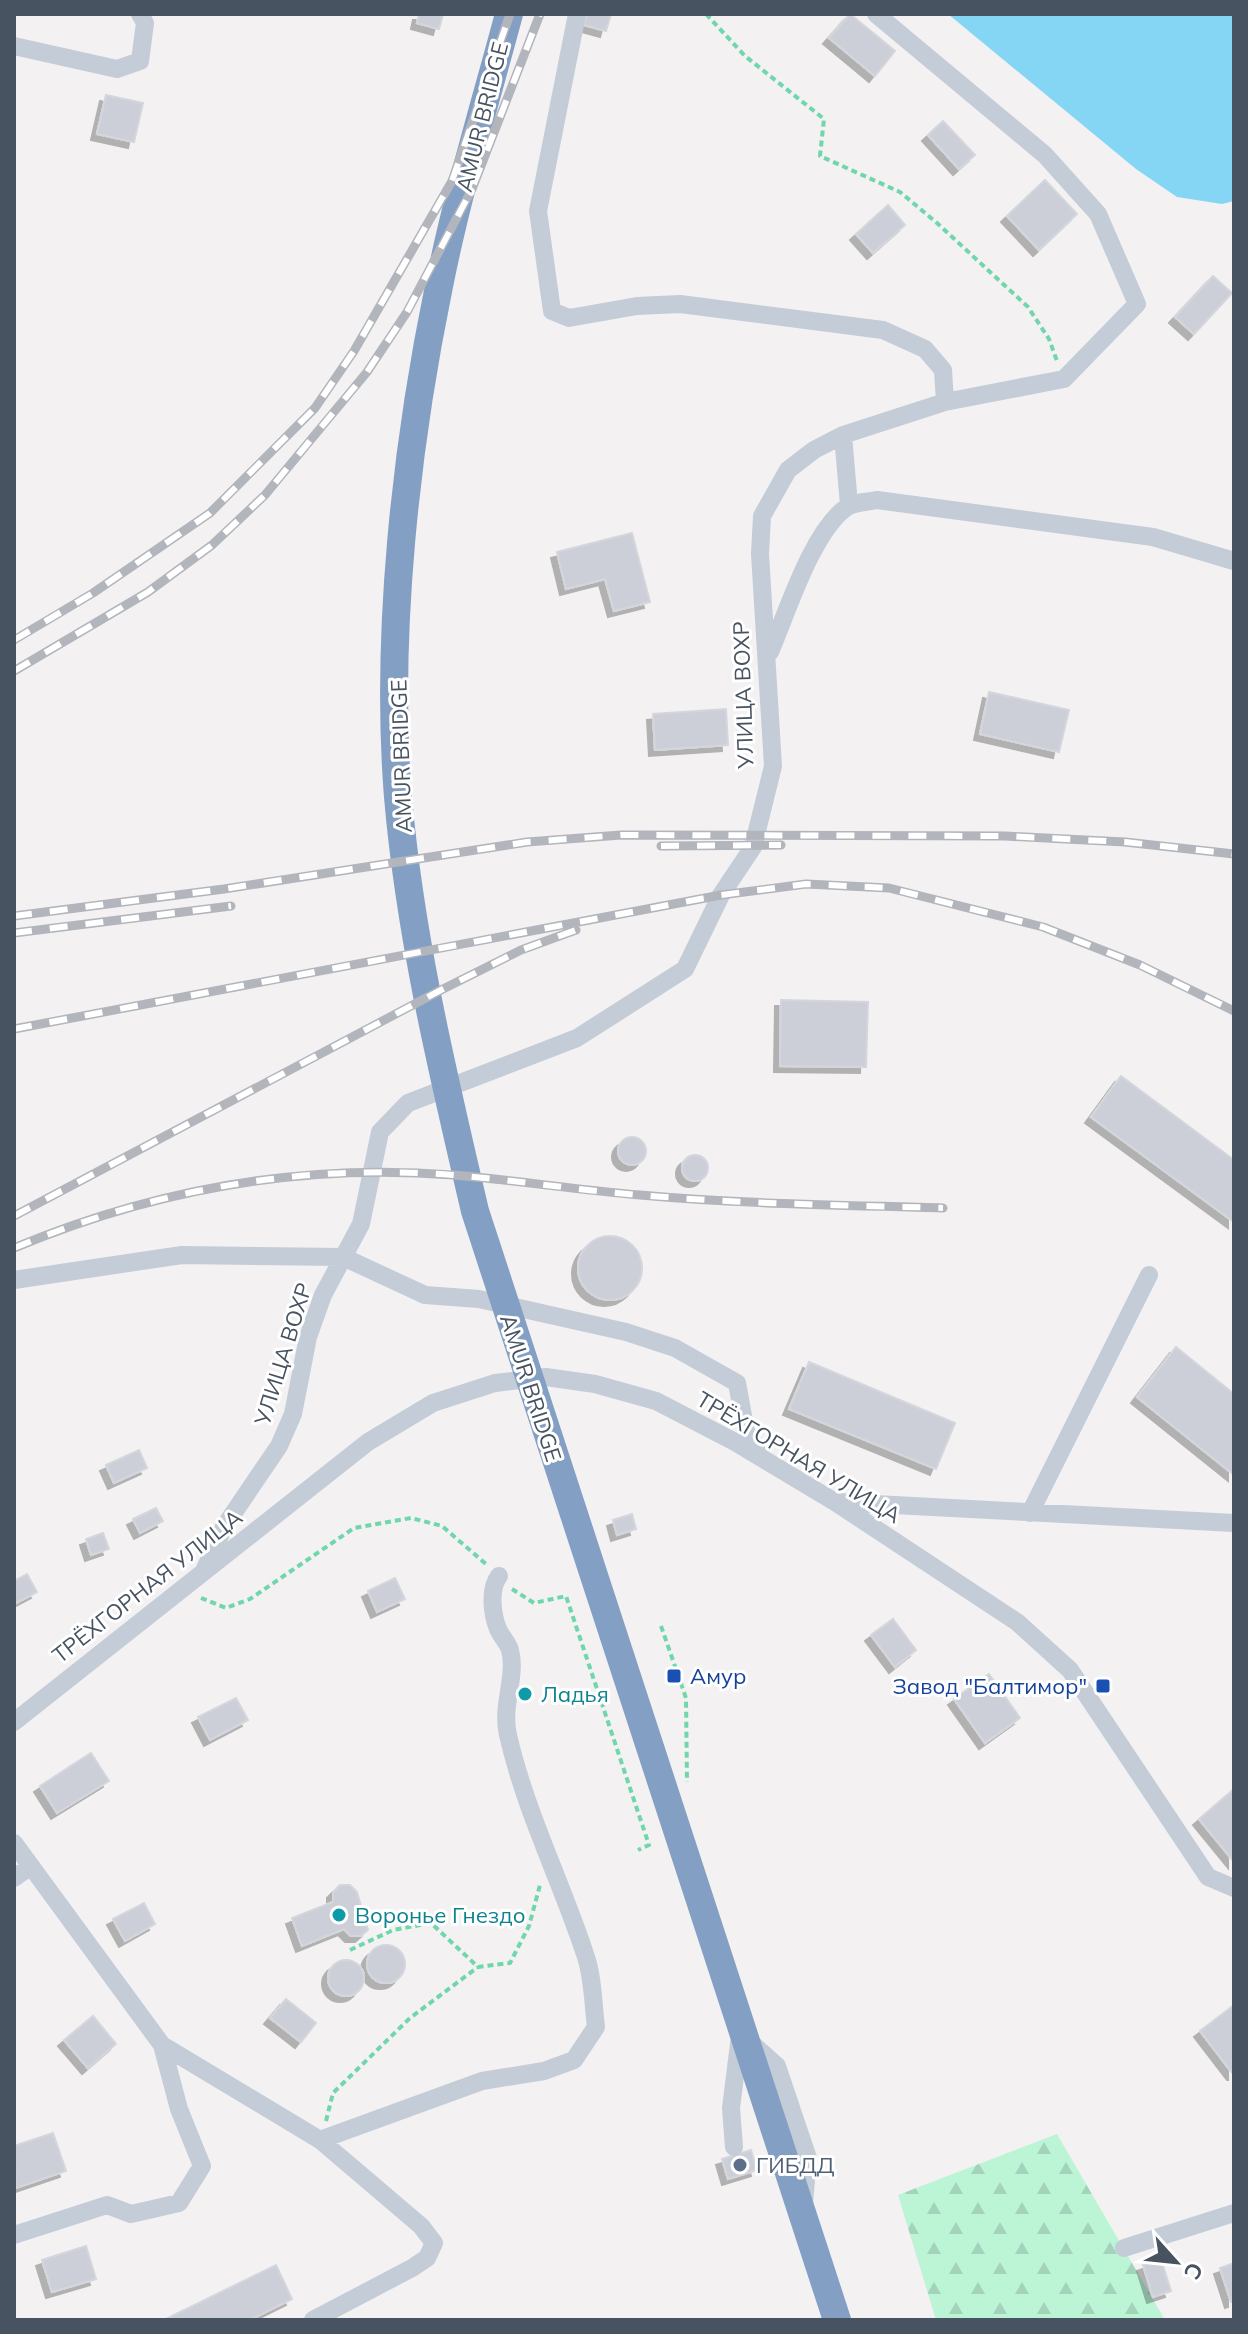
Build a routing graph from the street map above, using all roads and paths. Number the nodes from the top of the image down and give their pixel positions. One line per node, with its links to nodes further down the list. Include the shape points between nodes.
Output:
1 (140, 14): 6 (street, via 145,23 140,61 117,69)
2 (509, 14): 34 (highway, AMUR BRIDGE, via 439,284 415,422 400,554 398,795 424,978 475,1211)
3 (577, 14): 8 (street, via 538,211 552,311 569,318 680,304 883,330 925,349 943,370)
4 (706, 14): 7 (path, via 745,56 824,119 820,156 900,192 1028,307 1049,339)
5 (876, 14): 7 (street, via 1045,155 1098,214 1137,304)
6 (14, 46)
7 (1064, 379): 8 (street, УЛИЦА ВОХР)
8 (945, 402): 9 (street, УЛИЦА ВОХР)
9 (843, 435): 10 (street); 12 (street, УЛИЦА ВОХР, via 788,470 762,516)
10 (849, 505): 11 (street, via 877,500 1153,537); 12 (street, via 819,541)
11 (1234, 561)
12 (768, 654): 13 (street, УЛИЦА ВОХР, via 773,766 753,847 721,895 685,969 577,1038 408,1103 380,1132 361,1224)
13 (343, 1257): 15 (street, via 182,1255); 16 (street, via 425,1295 479,1299 675,1348 737,1383 746,1432); 20 (street, УЛИЦА ВОХР, via 308,1337 293,1414 279,1446 224,1527)
14 (1149, 1275): 18 (street)
15 (14, 1280)
16 (766, 1461): 17 (street, ТРЁХГОРНАЯ УЛИЦА); 20 (street, ТРЁХГОРНАЯ УЛИЦА, via 656,1401 546,1377 495,1383 433,1403 368,1442)
17 (835, 1502): 18 (street); 31 (street, ТРЁХГОРНАЯ УЛИЦА, via 1017,1622 1052,1652 1078,1682 1208,1877)
18 (1030, 1513): 19 (street)
19 (1234, 1523)
20 (204, 1571): 22 (street, ТРЁХГОРНАЯ УЛИЦА)
21 (499, 1576): 22 (path, via 442,1526 411,1518 354,1528 250,1599 226,1608 202,1600); 27 (path, via 534,1603 566,1596 649,1845); 28 (street, via 493,1583 493,1604 510,1650 507,1733)
22 (188, 1584): 24 (street, ТРЁХГОРНАЯ УЛИЦА)
23 (661, 1626): 25 (path, via 686,1698)
24 (14, 1722)
25 (687, 1782)
26 (14, 1843): 29 (street)
27 (638, 1850)
28 (548, 1856): 33 (path, via 529,1926 510,1963); 36 (street, via 586,1957 596,2027 574,2060 544,2071 482,2081)
29 (31, 1866): 30 (street); 35 (street)
30 (14, 1878)
31 (1234, 1888)
32 (350, 1950): 33 (path, via 393,1930 431,1923)
33 (478, 1967): 36 (path, via 410,2018 333,2093)
34 (743, 2031): 37 (street, via 731,2108); 42 (highway, AMUR BRIDGE)
35 (162, 2045): 36 (street); 39 (street, via 202,2166 179,2203 131,2214 107,2205)
36 (320, 2140): 41 (street, via 434,2243 427,2258 412,2268)
37 (734, 2147)
38 (1234, 2213): 40 (street)
39 (14, 2235)
40 (1124, 2248)
41 (313, 2320)
42 (837, 2320)

